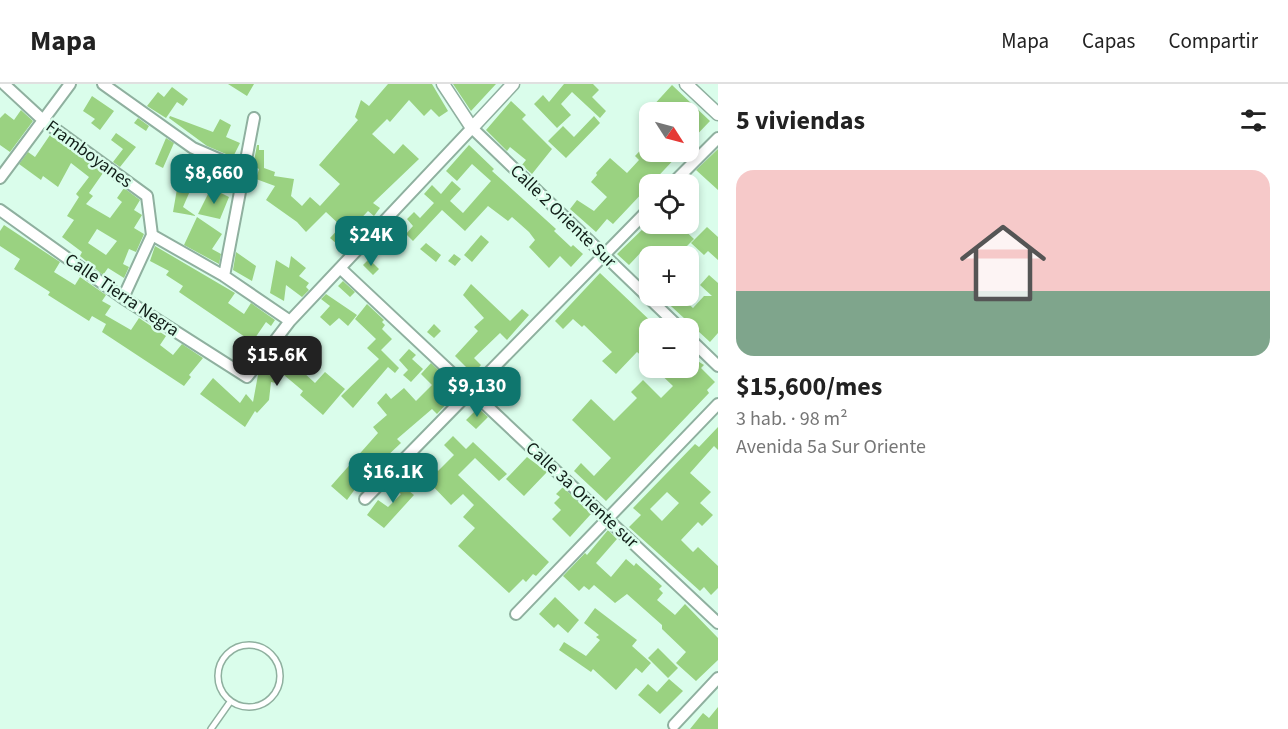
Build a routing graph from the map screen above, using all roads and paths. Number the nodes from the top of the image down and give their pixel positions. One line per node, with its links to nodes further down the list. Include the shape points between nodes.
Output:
1 (4, 84): 9 (street, Framboyanes)
2 (70, 84): 9 (street)
3 (103, 84): 12 (street, via 193,148)
4 (443, 84): 10 (street)
5 (513, 84): 10 (street)
6 (686, 84): 7 (street)
7 (718, 114)
8 (254, 118): 12 (street)
9 (44, 121): 14 (street); 17 (street, Framboyanes, via 147,196)
10 (472, 128): 18 (street, Calle 2 Oriente Sur); 19 (street)
11 (718, 138): 13 (street)
12 (244, 170): 20 (street)
13 (682, 174)
14 (0, 178)
15 (0, 210): 21 (street, Calle Tierra Negra)
16 (639, 219): 18 (street)
17 (152, 235): 20 (street); 21 (street)
18 (603, 255): 22 (street, Calle 2 Oriente Sur); 26 (street)
19 (340, 268): 23 (street); 26 (street, Calle 3a Oriente sur)
20 (224, 276): 23 (street)
21 (123, 298): 23 (street, Calle Tierra Negra, via 247,377)
22 (669, 318)
23 (290, 321)
24 (699, 348): 25 (street)
25 (718, 366)
26 (471, 391): 28 (street); 29 (street, Calle 3a Oriente sur)
27 (718, 404): 29 (street)
28 (365, 499)
29 (607, 519): 30 (street); 31 (street, Calle 3a Oriente sur)
30 (516, 614)
31 (718, 623)
32 (718, 678): 34 (street)
33 (231, 702): 33 (lane, via 251,708 271,699 280,680 280,669 268,651 250,645 231,650 224,657 218,676 224,695); 35 (lane)
34 (674, 725)
35 (211, 729)

